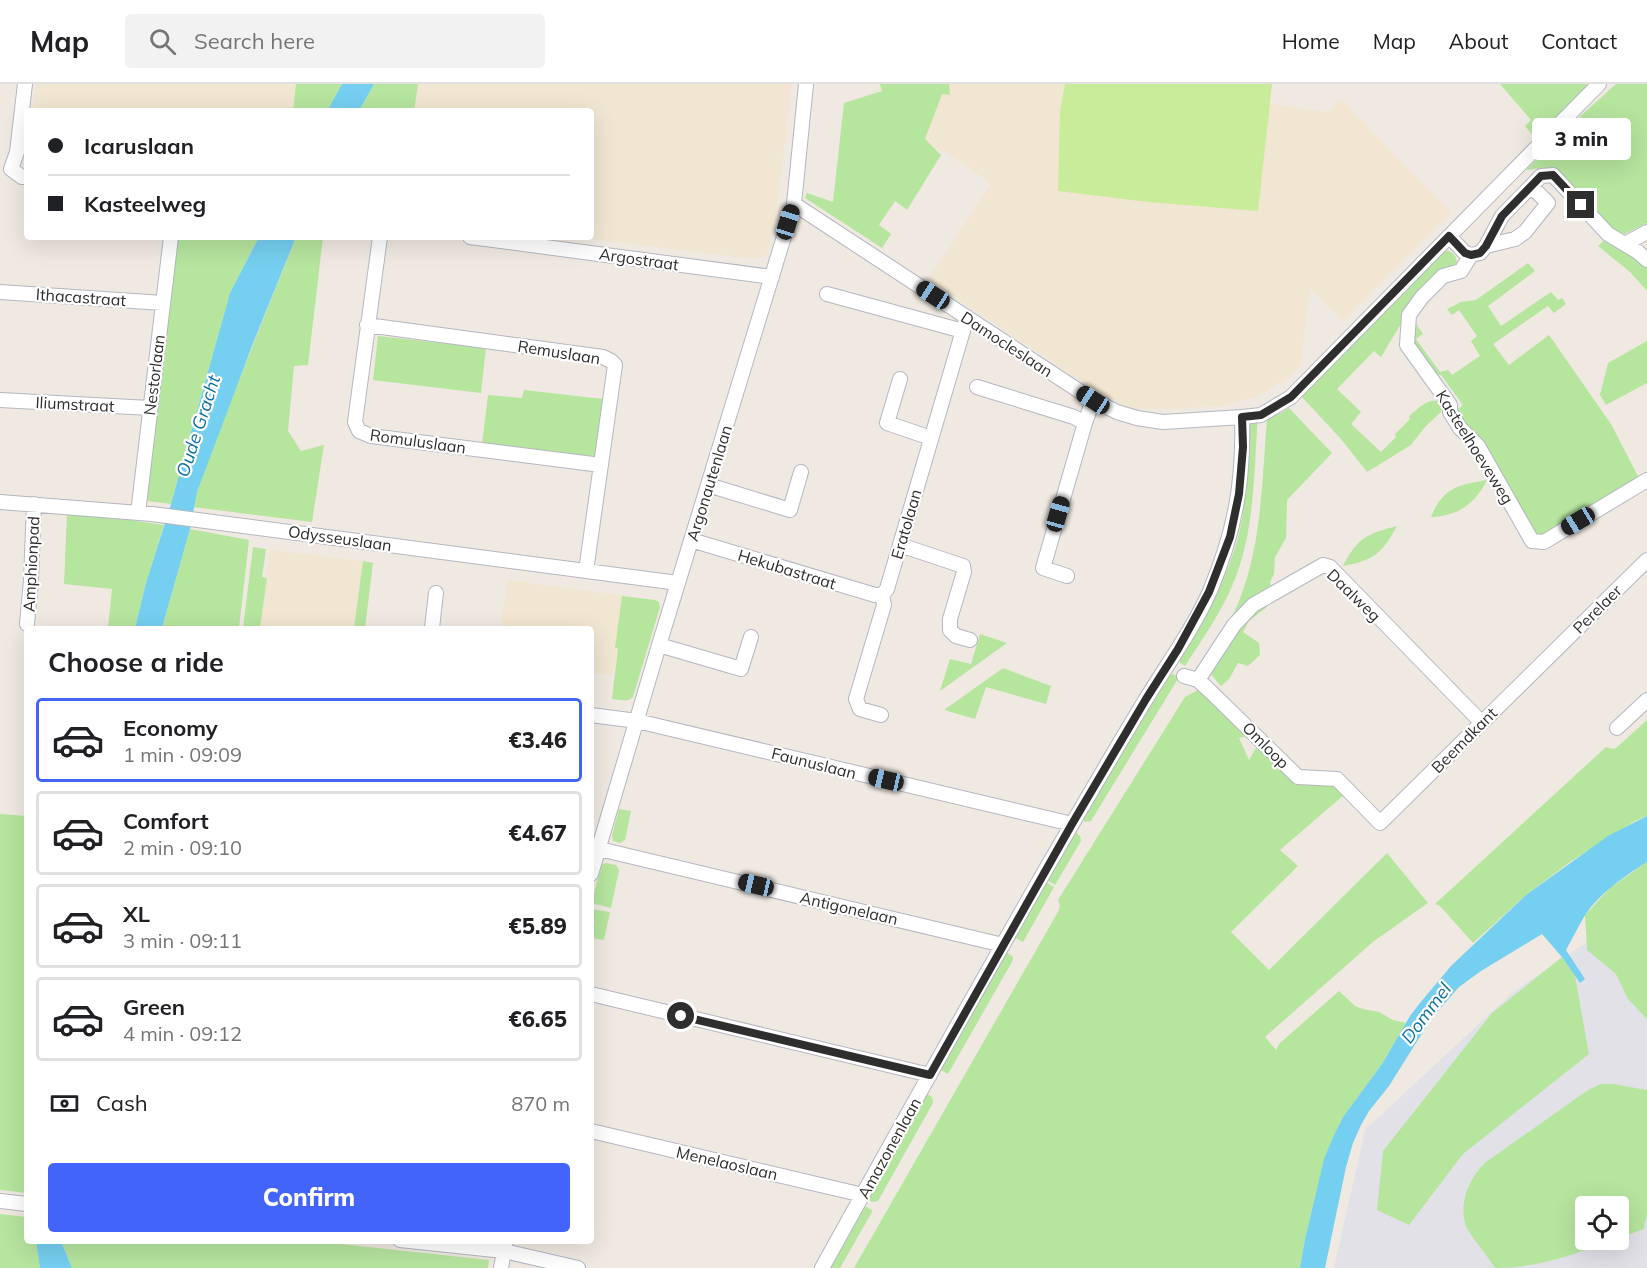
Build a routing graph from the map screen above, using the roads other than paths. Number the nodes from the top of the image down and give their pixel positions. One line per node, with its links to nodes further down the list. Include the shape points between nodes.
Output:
1 (25, 84): 4 (street, via 17,152)
2 (1599, 84): 9 (street, Damocleslaan)
3 (807, 85): 7 (street, Argonautenlaan)
4 (5, 171): 5 (street)
5 (24, 177)
6 (1531, 186): 13 (street, via 1541,176 1553,175 1608,234); 14 (street, via 1502,216); 14 (street, via 1548,203 1515,239)
7 (794, 204): 17 (street, Argonautenlaan); 21 (street, Damocleslaan)
8 (1647, 232): 13 (street)
9 (1449, 236): 15 (street); 29 (street, Damocleslaan, via 1291,397 1261,415)
10 (171, 240): 20 (street, Nestorlaan)
11 (380, 240): 22 (street, Romuluslaan)
12 (493, 240): 17 (street, Argostraat)
13 (1625, 244): 16 (street)
14 (1486, 246): 15 (street, Kasteelhoeveweg)
15 (1471, 255): 34 (street, Kasteelhoeveweg, via 1461,271 1443,276 1409,315 1407,345 1450,405 1460,428 1478,446 1532,541 1544,542)
16 (1647, 260)
17 (771, 277): 35 (street, Argonautenlaan)
18 (0, 292): 20 (street, Ithacastraat)
19 (827, 294): 23 (street)
20 (163, 303): 28 (street, Nestorlaan)
21 (967, 317): 23 (street, Eratolaan); 27 (street, Damocleslaan)
22 (367, 325): 32 (street, Romuluslaan, via 355,422 358,431 371,436); 32 (street, Remuslaan, via 611,361 615,365)
23 (963, 331): 31 (street, Eratolaan)
24 (900, 379): 31 (street, via 887,423)
25 (977, 387): 30 (street)
26 (0, 400): 28 (street, Iliumstraat)
27 (1093, 400): 29 (street, Damocleslaan, via 1117,412 1163,422); 30 (street)
28 (150, 408): 38 (street, Nestorlaan)
29 (1242, 417): 62 (street, Amazonenlaan, via 1239,494 1230,537 1209,592)
30 (1085, 423): 43 (street, via 1043,568)
31 (931, 438): 40 (street, Eratolaan)
32 (601, 465): 42 (street, Remuslaan)
33 (801, 472): 35 (street, via 790,510)
34 (1647, 480)
35 (708, 485): 39 (street, Argonautenlaan)
36 (0, 502): 37 (street, Odysseuslaan)
37 (34, 504): 38 (street, Odysseuslaan); 47 (street, Amphionpad)
38 (138, 513): 42 (street, Odysseuslaan)
39 (691, 540): 44 (street, Argonautenlaan); 46 (street, Hekubastraat)
40 (900, 545): 46 (street, Eratolaan); 50 (street, via 963,566 950,630)
41 (1647, 560): 52 (street, Perelaer)
42 (586, 571): 44 (street, Odysseuslaan)
43 (1067, 576)
44 (678, 584): 51 (street, Argonautenlaan)
45 (436, 593): 48 (street)
46 (882, 595): 57 (street, Eratolaan, via 884,605 856,699 860,709)
47 (27, 624)
48 (432, 626)
49 (751, 637): 51 (street, via 741,669)
50 (970, 640)
51 (659, 645): 58 (street, Argonautenlaan)
52 (1547, 658): 59 (street, Beemdkant)
53 (1184, 676): 54 (street, Omloop)
54 (1198, 680): 59 (street, Daalweg, via 1234,624 1253,605 1323,565 1330,567); 61 (street, Omloop, via 1298,777 1337,779)
55 (1647, 700): 60 (street)
56 (594, 715): 58 (street, Faunuslaan)
57 (881, 715)
58 (637, 721): 62 (street, Faunuslaan); 63 (street, Argonautenlaan)
59 (1482, 723): 61 (street, Beemdkant)
60 (1617, 728)
61 (1380, 823)
62 (1072, 824): 64 (street, Amazonenlaan)
63 (595, 847): 64 (street, Antigonelaan)
64 (1003, 945): 66 (street, Amazonenlaan)
65 (594, 995): 66 (street)
66 (930, 1075): 68 (street, Amazonenlaan)
67 (594, 1132): 68 (street, Menelaoslaan)
68 (863, 1195): 75 (street, Amazonenlaan)
69 (0, 1202): 70 (street)
70 (24, 1204)
71 (470, 1244): 72 (street)
72 (505, 1246): 73 (street); 74 (street)
73 (501, 1268)
74 (578, 1268)
75 (822, 1268)

